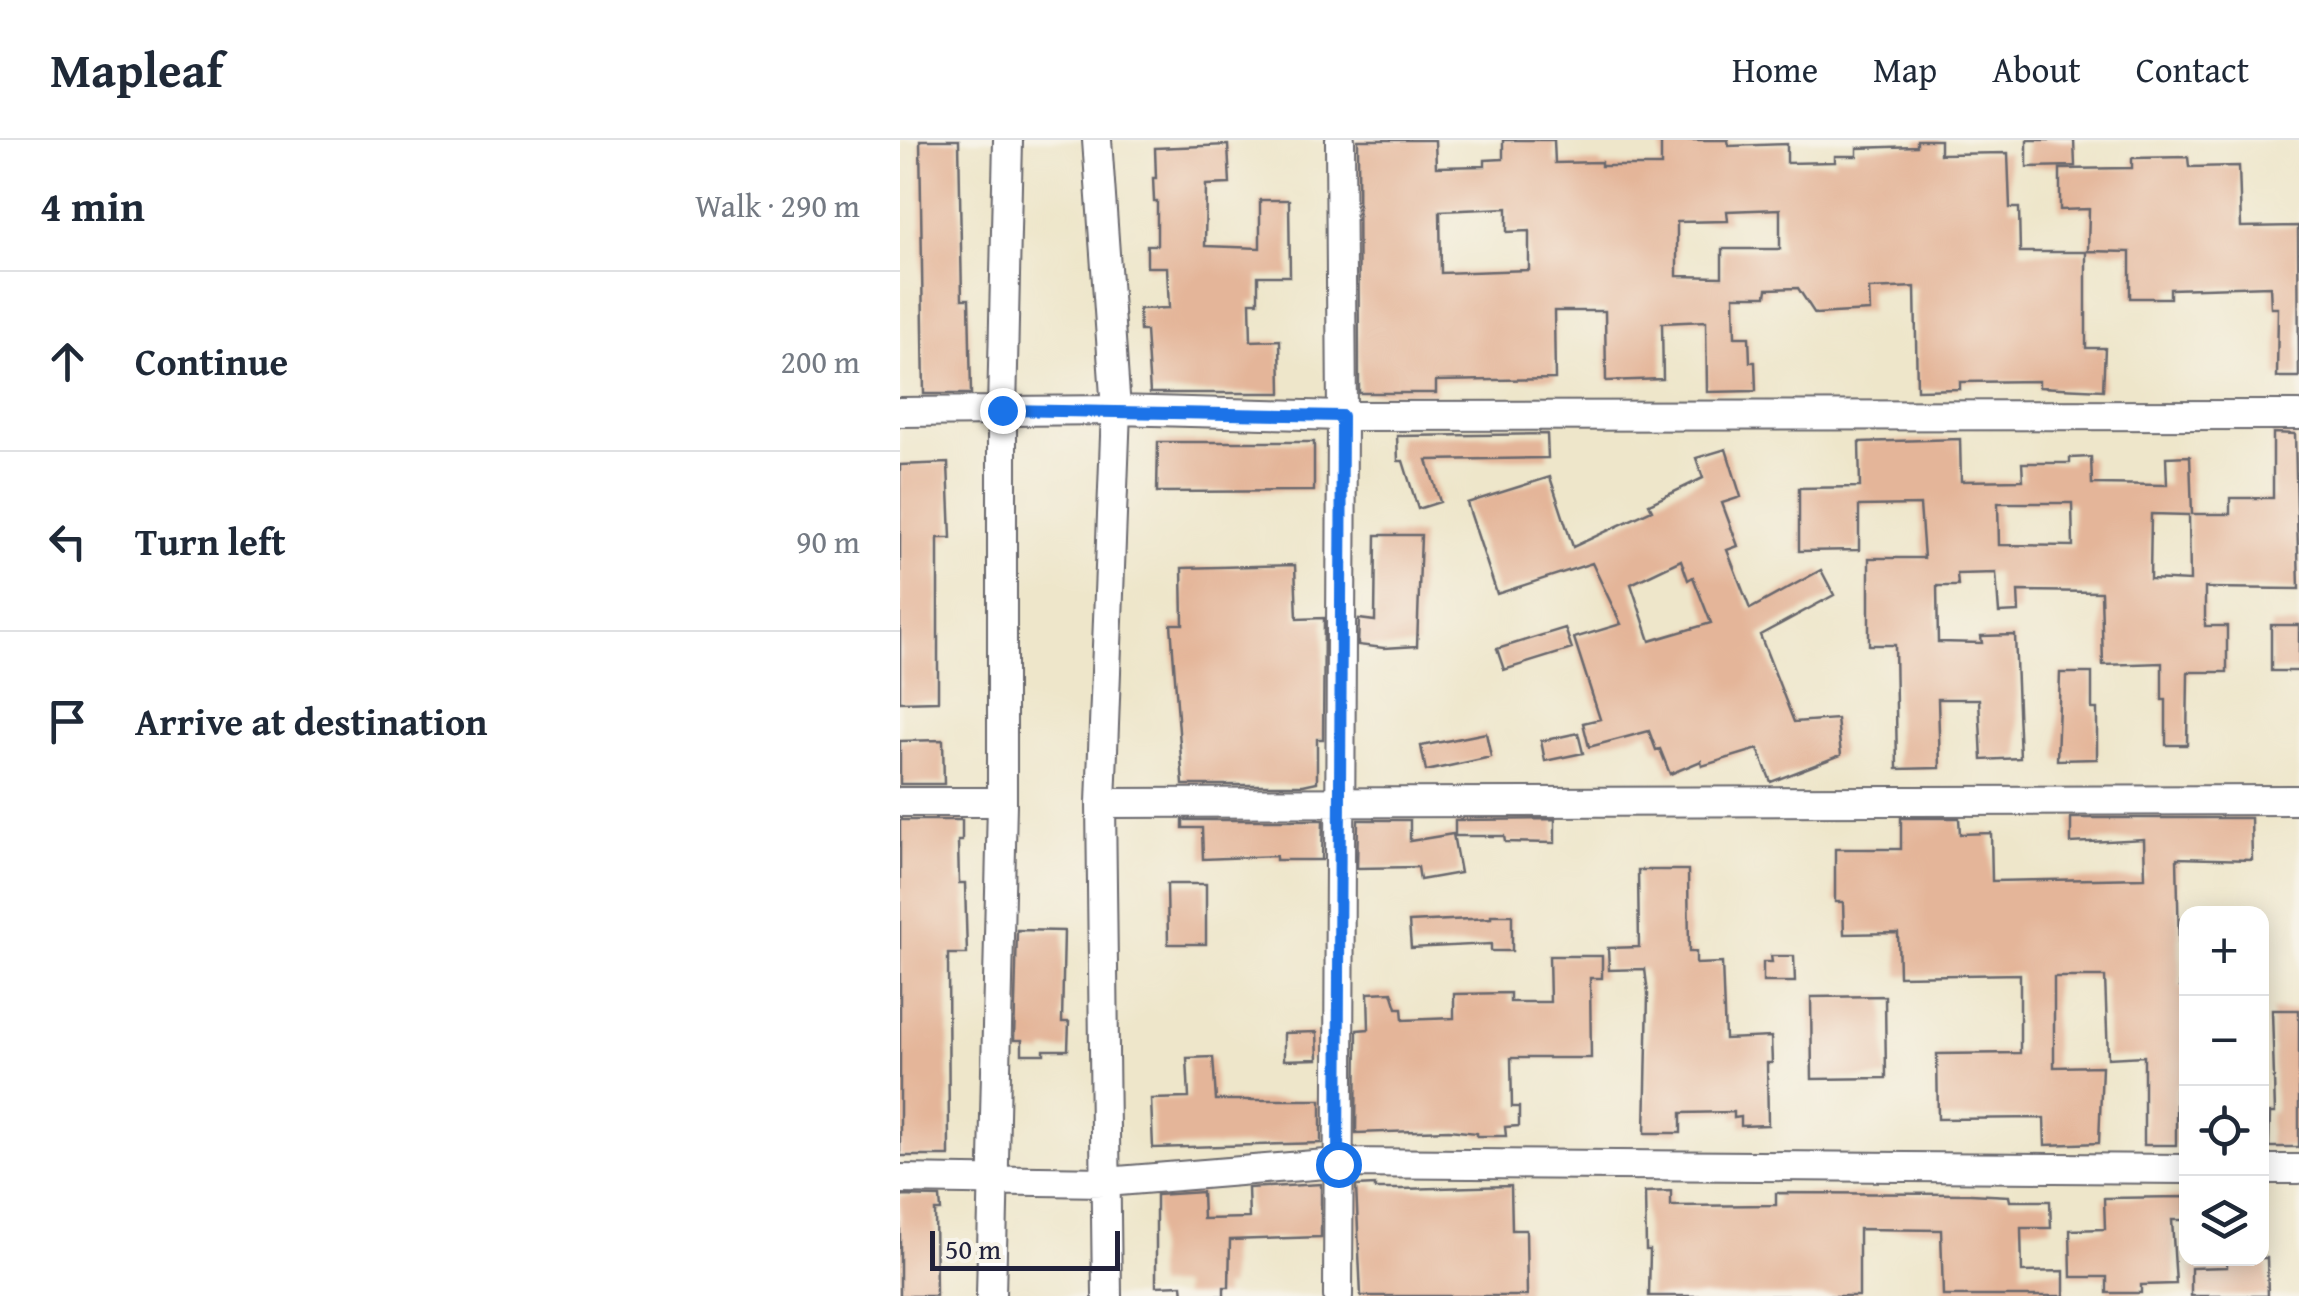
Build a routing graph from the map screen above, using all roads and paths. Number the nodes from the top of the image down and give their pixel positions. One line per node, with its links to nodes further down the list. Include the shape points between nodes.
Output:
1 (1008, 140): 4 (street)
2 (1097, 140): 5 (street)
3 (1340, 140): 8 (street)
4 (1002, 410): 5 (street); 6 (street); 12 (street)
5 (1116, 410): 8 (street); 13 (street)
6 (900, 412)
7 (2299, 415): 8 (street)
8 (1342, 416): 10 (street)
9 (2299, 800): 10 (street)
10 (1338, 801): 13 (street); 14 (street)
11 (900, 802): 12 (street)
12 (1002, 802): 19 (street)
13 (1101, 803): 20 (street)
14 (1338, 1164): 15 (street); 20 (street); 23 (street)
15 (2179, 1168)
16 (2269, 1169): 17 (street)
17 (2299, 1169)
18 (900, 1179): 19 (street)
19 (992, 1179): 20 (street); 21 (street)
20 (1106, 1182): 22 (street)
21 (991, 1296)
22 (1107, 1296)
23 (1338, 1296)

